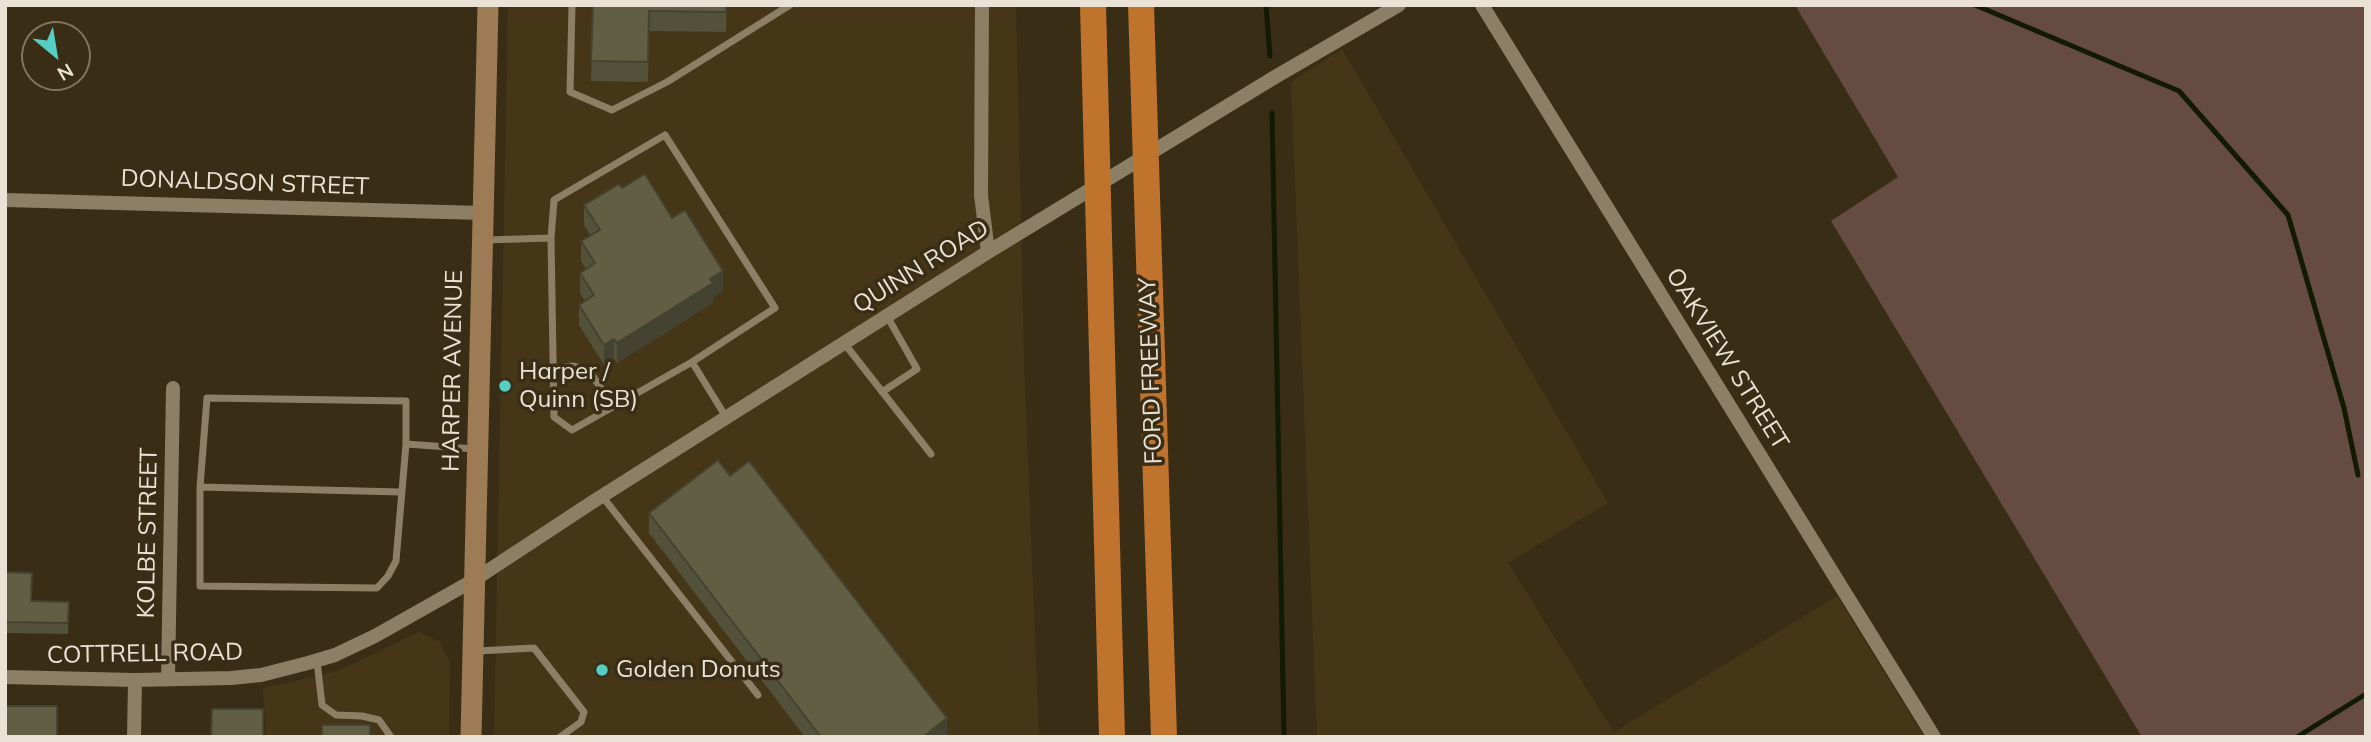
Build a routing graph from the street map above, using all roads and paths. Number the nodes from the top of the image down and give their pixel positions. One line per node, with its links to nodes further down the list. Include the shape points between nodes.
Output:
1 (488, 5): 10 (main road, HARPER AVENUE)
2 (572, 5): 3 (lane, via 570,92 611,110 667,82)
3 (790, 5)
4 (982, 5): 13 (street, via 981,195)
5 (1093, 5): 39 (highway, FORD FREEWAY)
6 (1141, 5): 40 (highway, FORD FREEWAY)
7 (1399, 5): 13 (street, QUINN ROAD)
8 (1482, 5): 41 (street, OAKVIEW STREET)
9 (5, 200): 10 (street, DONALDSON STREET)
10 (482, 213): 12 (main road, HARPER AVENUE)
11 (551, 238): 12 (lane); 16 (lane, via 554,200 665,135 775,308); 17 (lane)
12 (482, 240): 23 (main road, HARPER AVENUE)
13 (988, 252): 14 (street, QUINN ROAD)
14 (887, 315): 15 (street, QUINN ROAD); 19 (lane, via 918,369)
15 (844, 343): 19 (lane); 21 (street, QUINN ROAD)
16 (692, 362): 20 (lane); 21 (lane)
17 (553, 369): 20 (lane, via 588,369); 20 (lane, via 554,417 572,430)
18 (173, 388): 32 (street, KOLBE STREET)
19 (882, 392): 24 (lane)
20 (613, 406)
21 (726, 418): 27 (street, QUINN ROAD)
22 (405, 444): 23 (lane); 25 (lane, via 406,401 207,398); 26 (lane)
23 (479, 449): 28 (main road, HARPER AVENUE)
24 (931, 454)
25 (200, 487): 26 (lane); 26 (lane, via 200,586 377,588 396,561)
26 (401, 492)
27 (601, 496): 28 (street, QUINN ROAD); 34 (lane)
28 (474, 580): 29 (main road, HARPER AVENUE); 30 (street, COTTRELL ROAD, via 375,636)
29 (473, 651): 37 (main road, HARPER AVENUE); 38 (lane, via 534,648 584,712 581,722)
30 (317, 660): 32 (street, COTTRELL ROAD, via 261,675); 36 (lane, via 322,705 336,715 379,720)
31 (5, 677): 33 (street, COTTRELL ROAD)
32 (168, 679): 33 (street, COTTRELL ROAD)
33 (135, 680): 35 (street)
34 (758, 695)
35 (134, 737)
36 (391, 737)
37 (471, 737)
38 (560, 737)
39 (1112, 737)
40 (1164, 737)
41 (1934, 737)

